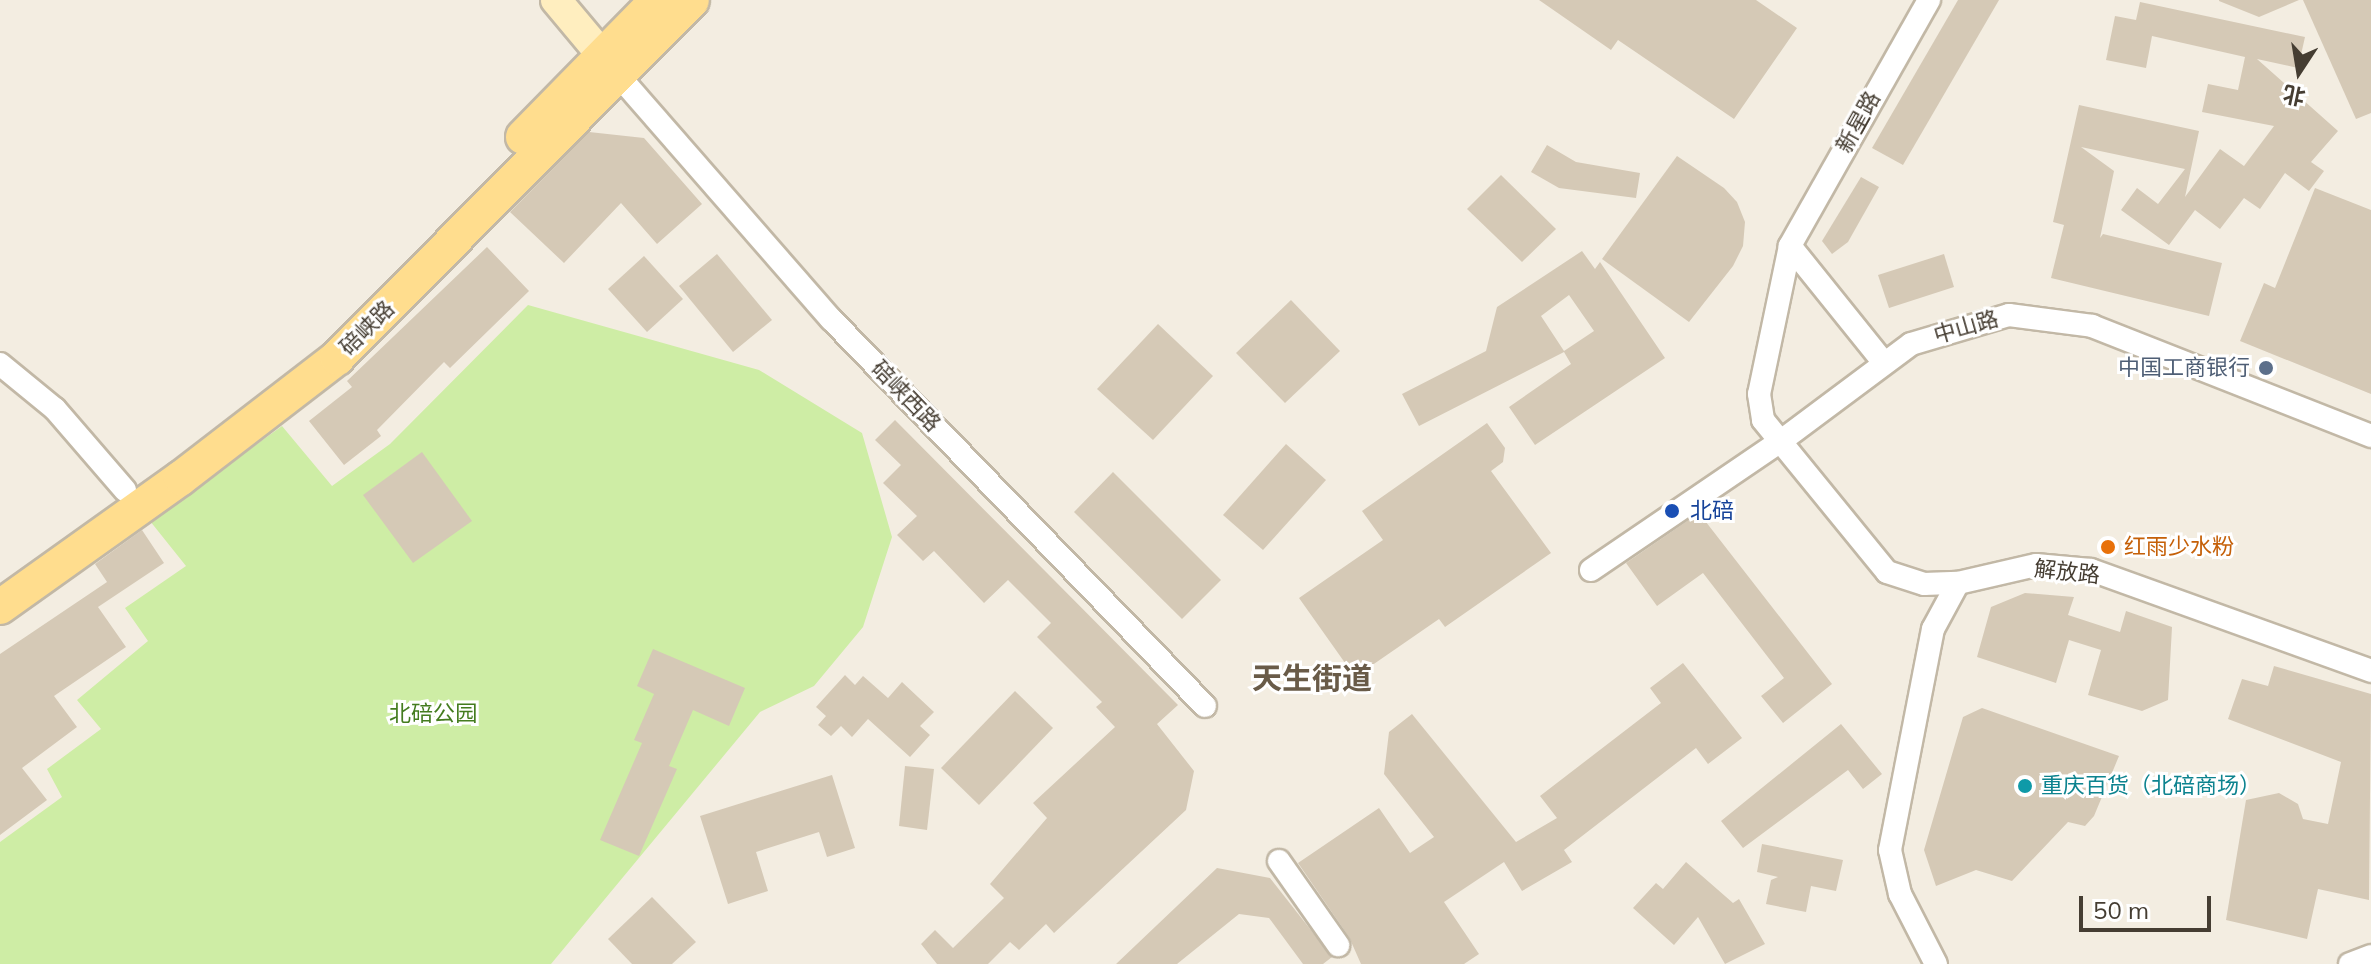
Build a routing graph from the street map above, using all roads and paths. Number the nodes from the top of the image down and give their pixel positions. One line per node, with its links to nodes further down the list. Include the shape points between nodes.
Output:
1 (556, 0): 5 (street)
2 (657, 0): 5 (main road, 碚峡路)
3 (692, 0): 5 (main road, 碚峡路)
4 (1929, 0): 6 (street, 新星路)
5 (610, 65): 11 (main road, 碚峡路, via 321,348); 15 (main road, 碚峡路, via 337,358); 17 (street, 碚峡西路, via 831,319)
6 (1790, 246): 7 (street); 10 (street, 新星路, via 1759,394 1763,420)
7 (1884, 363): 9 (street, 中山路, via 1911,344 1973,323 2009,315 2043,317 2106,332); 10 (street, 中山路)
8 (0, 364): 11 (street, via 55,409)
9 (2371, 436)
10 (1781, 441): 12 (street, 中山路); 14 (street, 解放路, via 1887,572 1924,584)
11 (125, 490): 13 (main road, 碚峡路)
12 (1600, 565)
13 (0, 579)
14 (1958, 583): 16 (street, 解放路, via 2036,565 2091,570); 21 (street, via 1933,629 1890,850 1900,894)
15 (0, 607)
16 (2371, 671)
17 (1205, 706)
18 (1279, 861): 19 (street)
19 (1338, 945)
20 (2371, 956): 22 (street)
21 (1936, 964)
22 (2350, 964)

